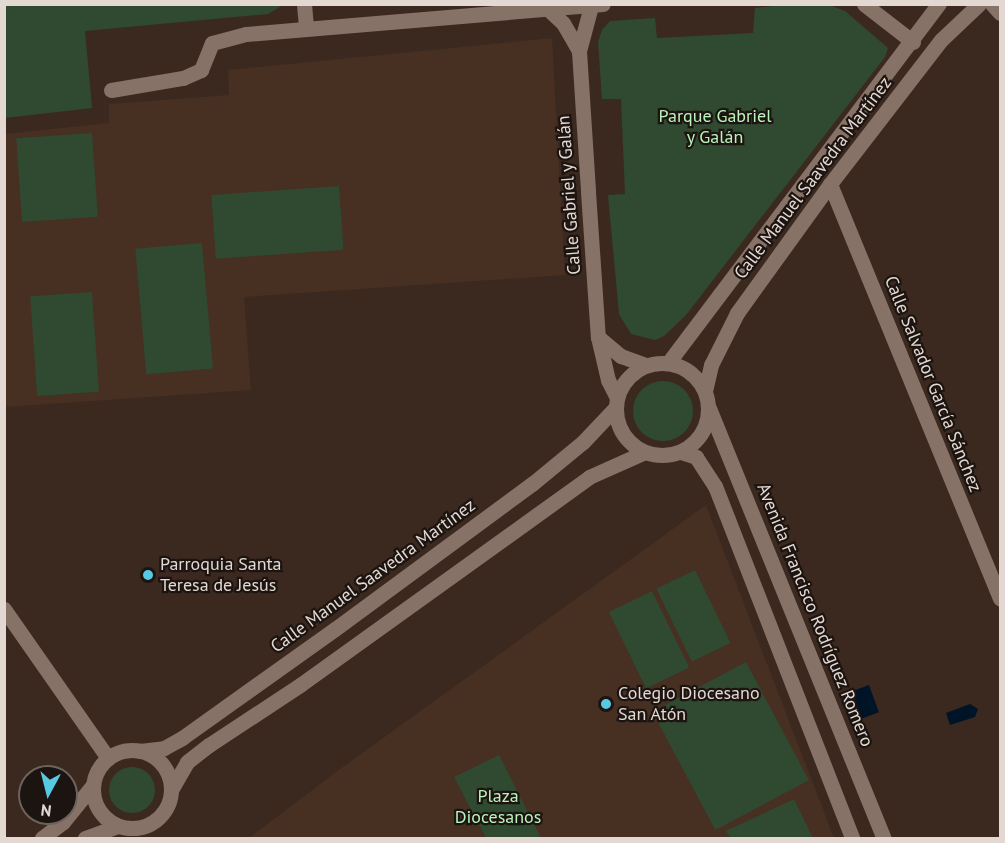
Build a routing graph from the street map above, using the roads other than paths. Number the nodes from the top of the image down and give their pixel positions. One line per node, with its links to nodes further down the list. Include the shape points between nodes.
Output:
1 (304, 4): 9 (main road)
2 (864, 4): 10 (main road)
3 (939, 4): 10 (main road, Calle Manuel Saavedra Martínez)
4 (979, 4): 13 (main road, Calle Manuel Saavedra Martínez, via 941,40)
5 (992, 4): 8 (main road)
6 (597, 5): 7 (main road); 11 (main road, Calle Gabriel y Galán)
7 (549, 9): 9 (main road); 11 (main road, Calle Gabriel y Galán, via 563,23)
8 (1000, 13)
9 (306, 29): 12 (main road, via 246,34 212,43 201,70 183,78)
10 (913, 42): 15 (main road, Calle Manuel Saavedra Martínez)
11 (579, 51): 14 (main road, Calle Gabriel y Galán)
12 (111, 90)
13 (830, 184): 17 (main road, Calle Manuel Saavedra Martínez, via 737,312 711,365); 22 (main road, Calle Salvador García Sánchez)
14 (598, 337): 16 (main road, via 621,356); 18 (main road, Calle Gabriel y Galán)
15 (668, 363): 16 (main road); 17 (main road, via 692,374)
16 (646, 365): 18 (main road, via 631,375)
17 (705, 391): 19 (main road)
18 (616, 403): 20 (main road, via 624,436); 24 (main road, Calle Manuel Saavedra Martínez, via 583,442 532,484 335,629 182,738 164,747)
19 (709, 408): 21 (main road, via 702,433); 32 (main road, Avenida Francisco Rodríguez Romero)
20 (645, 452): 21 (main road); 27 (main road, via 589,477 300,685 208,745 187,762)
21 (681, 452): 31 (main road, via 696,457 715,486)
22 (1000, 599)
23 (4, 609): 25 (main road)
24 (140, 751): 25 (main road, via 126,750); 27 (main road, via 159,761 170,779)
25 (108, 758): 26 (main road)
26 (93, 785): 28 (main road, via 101,814); 29 (main road, via 63,822)
27 (171, 790): 28 (main road, via 165,811 149,825)
28 (118, 826): 30 (main road)
29 (42, 838)
30 (85, 838)
31 (852, 838)
32 (884, 838)

